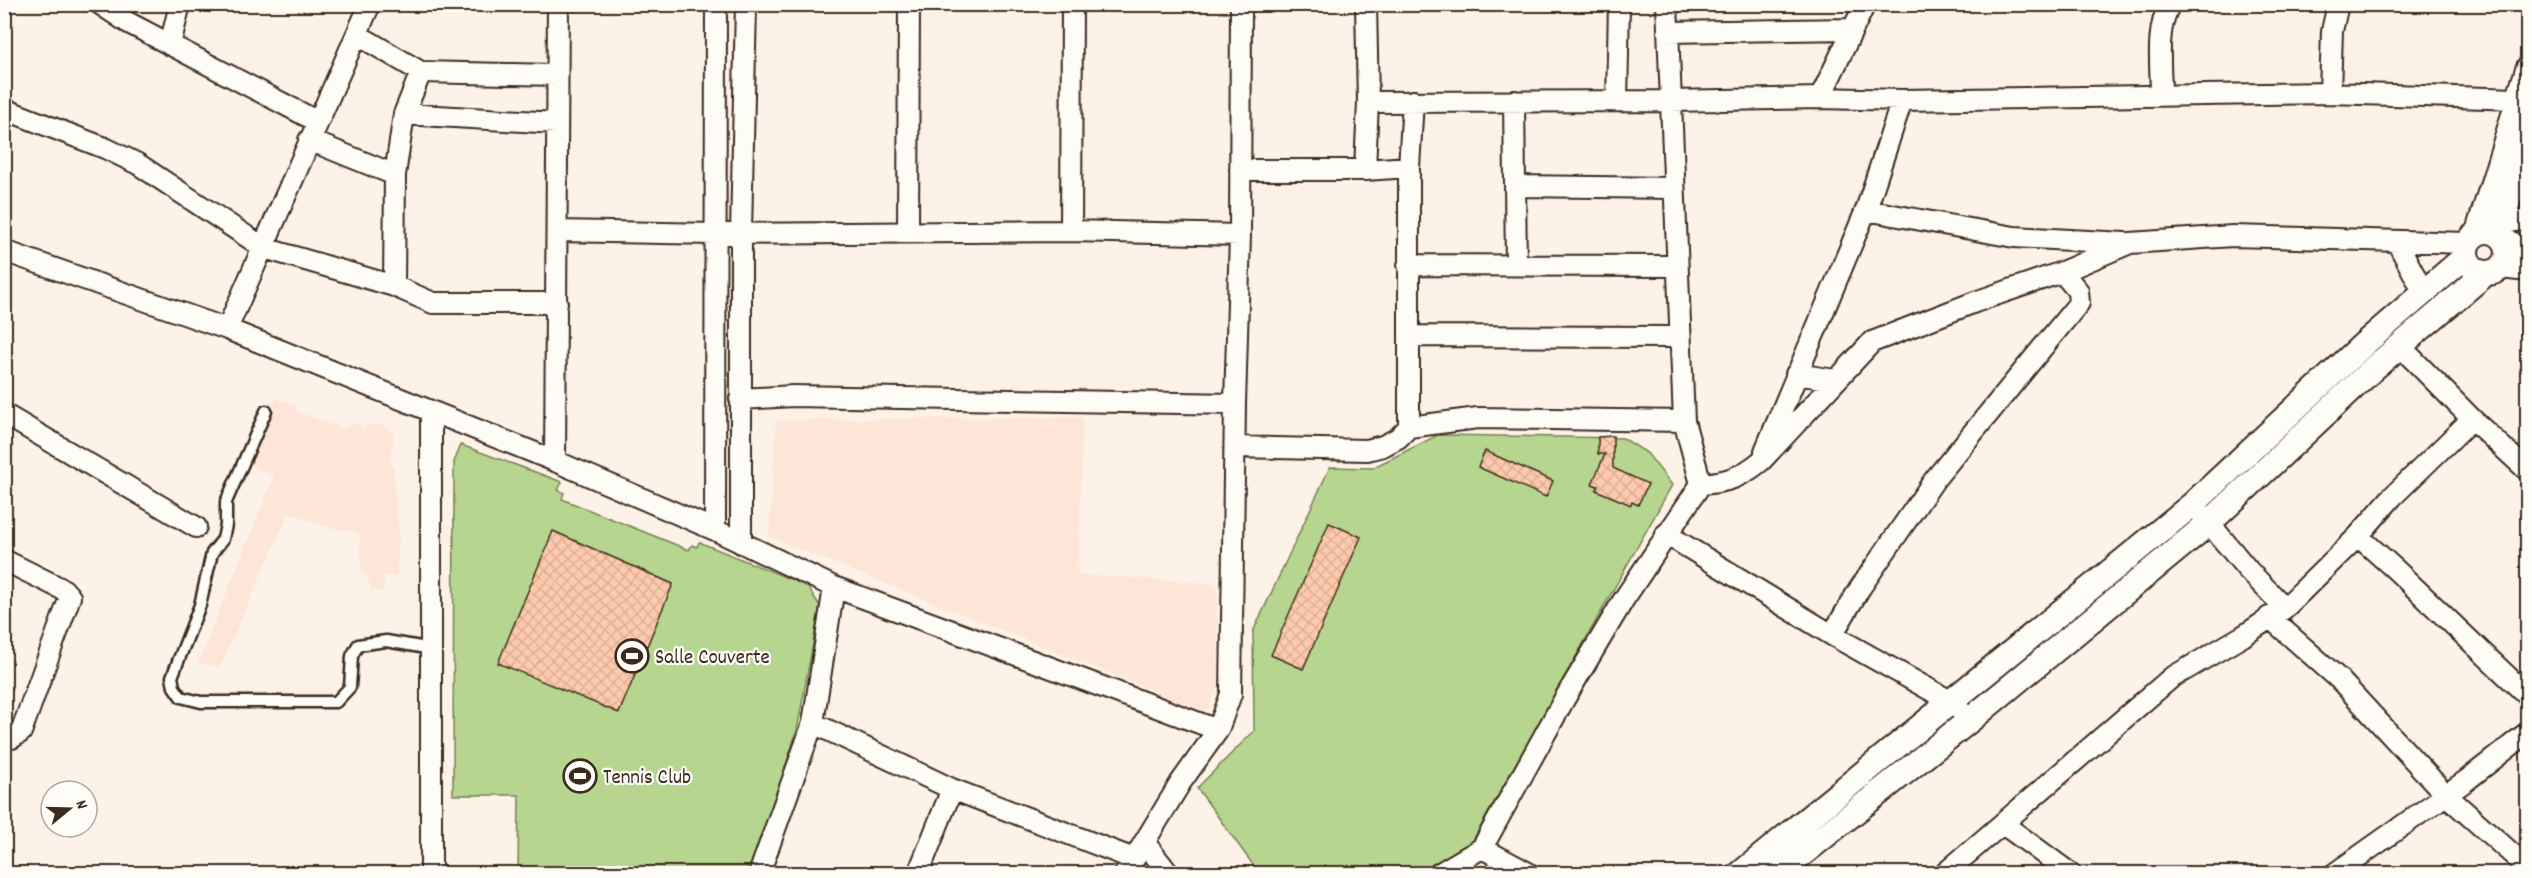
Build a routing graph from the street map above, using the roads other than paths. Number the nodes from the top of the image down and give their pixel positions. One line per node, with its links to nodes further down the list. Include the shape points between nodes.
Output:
1 (100, 4): 19 (street)
2 (180, 4): 19 (street)
3 (370, 4): 18 (street)
4 (558, 4): 22 (street)
5 (717, 4): 52 (street)
6 (746, 4): 51 (street)
7 (909, 4): 49 (street)
8 (1072, 4): 50 (street)
9 (1242, 4): 40 (street)
10 (1366, 4): 32 (street)
11 (1619, 4): 30 (street)
12 (1667, 4): 17 (street)
13 (1865, 4): 16 (street)
14 (2170, 4): 24 (street, via 2163,20)
15 (2338, 4): 23 (street, via 2332,31)
16 (1851, 29): 17 (street); 25 (street)
17 (1668, 32): 31 (street)
18 (358, 35): 21 (street); 35 (street)
19 (170, 45): 35 (street)
20 (2528, 69): 27 (street)
21 (421, 72): 22 (street); 34 (street)
22 (556, 75): 36 (street)
23 (2330, 93): 24 (street); 27 (street)
24 (2161, 95): 26 (street)
25 (1820, 98): 26 (street); 31 (street)
26 (1902, 100): 46 (street)
27 (2523, 100): 54 (street)
28 (1413, 101): 29 (street); 32 (street); 39 (street)
29 (1514, 101): 30 (street); 43 (street)
30 (1617, 101): 31 (street)
31 (1670, 101): 44 (street)
32 (1368, 102): 41 (street)
33 (4, 108): 57 (street, via 138,164)
34 (404, 114): 36 (street); 42 (street)
35 (318, 122): 38 (street)
36 (556, 123): 48 (street)
37 (2528, 129): 45 (street)
38 (309, 140): 42 (street); 57 (street)
39 (1408, 167): 41 (street); 60 (street)
40 (1240, 170): 41 (street); 53 (street)
41 (1365, 170)
42 (395, 175): 66 (street)
43 (1515, 186): 44 (street); 61 (street)
44 (1673, 188): 62 (street)
45 (2519, 195): 54 (street)
46 (1866, 210): 56 (street, via 2014,237); 73 (street)
47 (2528, 219): 54 (street)
48 (557, 231): 52 (street); 68 (street)
49 (908, 231): 50 (street); 51 (street)
50 (1071, 231): 53 (street)
51 (741, 233): 52 (street); 75 (street)
52 (715, 234): 91 (street)
53 (1240, 235): 76 (street)
54 (2486, 238): 55 (street); 58 (street); 63 (street, via 2508,255); 63 (street, via 2474,268); 67 (street)
55 (2397, 242): 56 (street, via 2233,236); 67 (street)
56 (2130, 243): 65 (street)
57 (264, 248): 66 (street); 69 (street)
58 (2528, 250)
59 (5, 251): 69 (street)
60 (1408, 265): 61 (street); 70 (street)
61 (1516, 265): 62 (street)
62 (1676, 266): 71 (street)
63 (2493, 271): 64 (street); 72 (street)
64 (2528, 271)
65 (2062, 272): 74 (street, via 1872,342); 98 (street, via 2078,291 2079,303 1935,479)
66 (394, 286): 68 (street, via 440,304)
67 (2424, 293): 88 (street)
68 (557, 303): 84 (street)
69 (227, 329): 78 (street)
70 (1409, 336): 71 (street); 82 (street)
71 (1680, 337): 81 (street)
72 (2400, 346): 80 (street); 89 (street)
73 (1796, 374): 74 (street); 85 (street)
74 (1835, 380): 85 (street)
75 (740, 399): 76 (street, via 793,396); 94 (street)
76 (1234, 404): 83 (street)
77 (266, 411): 99 (lane, via 226,502 223,539 212,553 200,605 172,677 181,698 201,702 336,702 350,687 352,656 358,645 386,641)
78 (431, 411): 84 (street); 99 (street)
79 (4, 414): 90 (street)
80 (2472, 419): 86 (street); 93 (street)
81 (1684, 420): 82 (street, via 1479,418); 87 (street)
82 (1409, 427): 83 (street, via 1390,442 1367,450)
83 (1235, 447): 104 (street, via 1231,694)
84 (555, 461): 91 (street)
85 (1761, 461): 87 (street, via 1745,474 1724,482)
86 (2528, 471)
87 (1701, 484): 92 (street)
88 (2193, 504): 89 (street); 101 (street)
89 (2209, 524): 97 (street); 102 (street)
90 (196, 527)
91 (715, 530): 94 (street)
92 (1666, 534): 98 (street); 111 (street, via 1565,698)
93 (2358, 536): 97 (street); 100 (street)
94 (741, 543): 96 (street)
95 (4, 560): 106 (street, via 64,590 70,597 21,732)
96 (834, 587): 103 (street); 104 (street)
97 (2277, 612): 108 (street); 109 (street, via 2171,678)
98 (1832, 635): 101 (street)
99 (432, 649): 115 (street)
100 (2528, 696)
101 (1950, 701): 102 (street); 121 (street)
102 (1970, 720): 122 (street)
103 (813, 723): 107 (street); 116 (street)
104 (1218, 730): 110 (street)
105 (2528, 732): 108 (street)
106 (4, 738)
107 (951, 789): 112 (street); 117 (street)
108 (2446, 795): 113 (street); 114 (street)
109 (2002, 824): 123 (street); 124 (street)
110 (1145, 843): 112 (street); 118 (street)
111 (1482, 848): 119 (street); 120 (street)
112 (1129, 866)
113 (2528, 868)
114 (2345, 870)
115 (432, 873)
116 (759, 873)
117 (918, 873)
118 (1169, 873)
119 (1437, 873)
120 (1530, 873)
121 (1740, 873)
122 (1777, 873)
123 (1944, 873)
124 (2071, 873)

